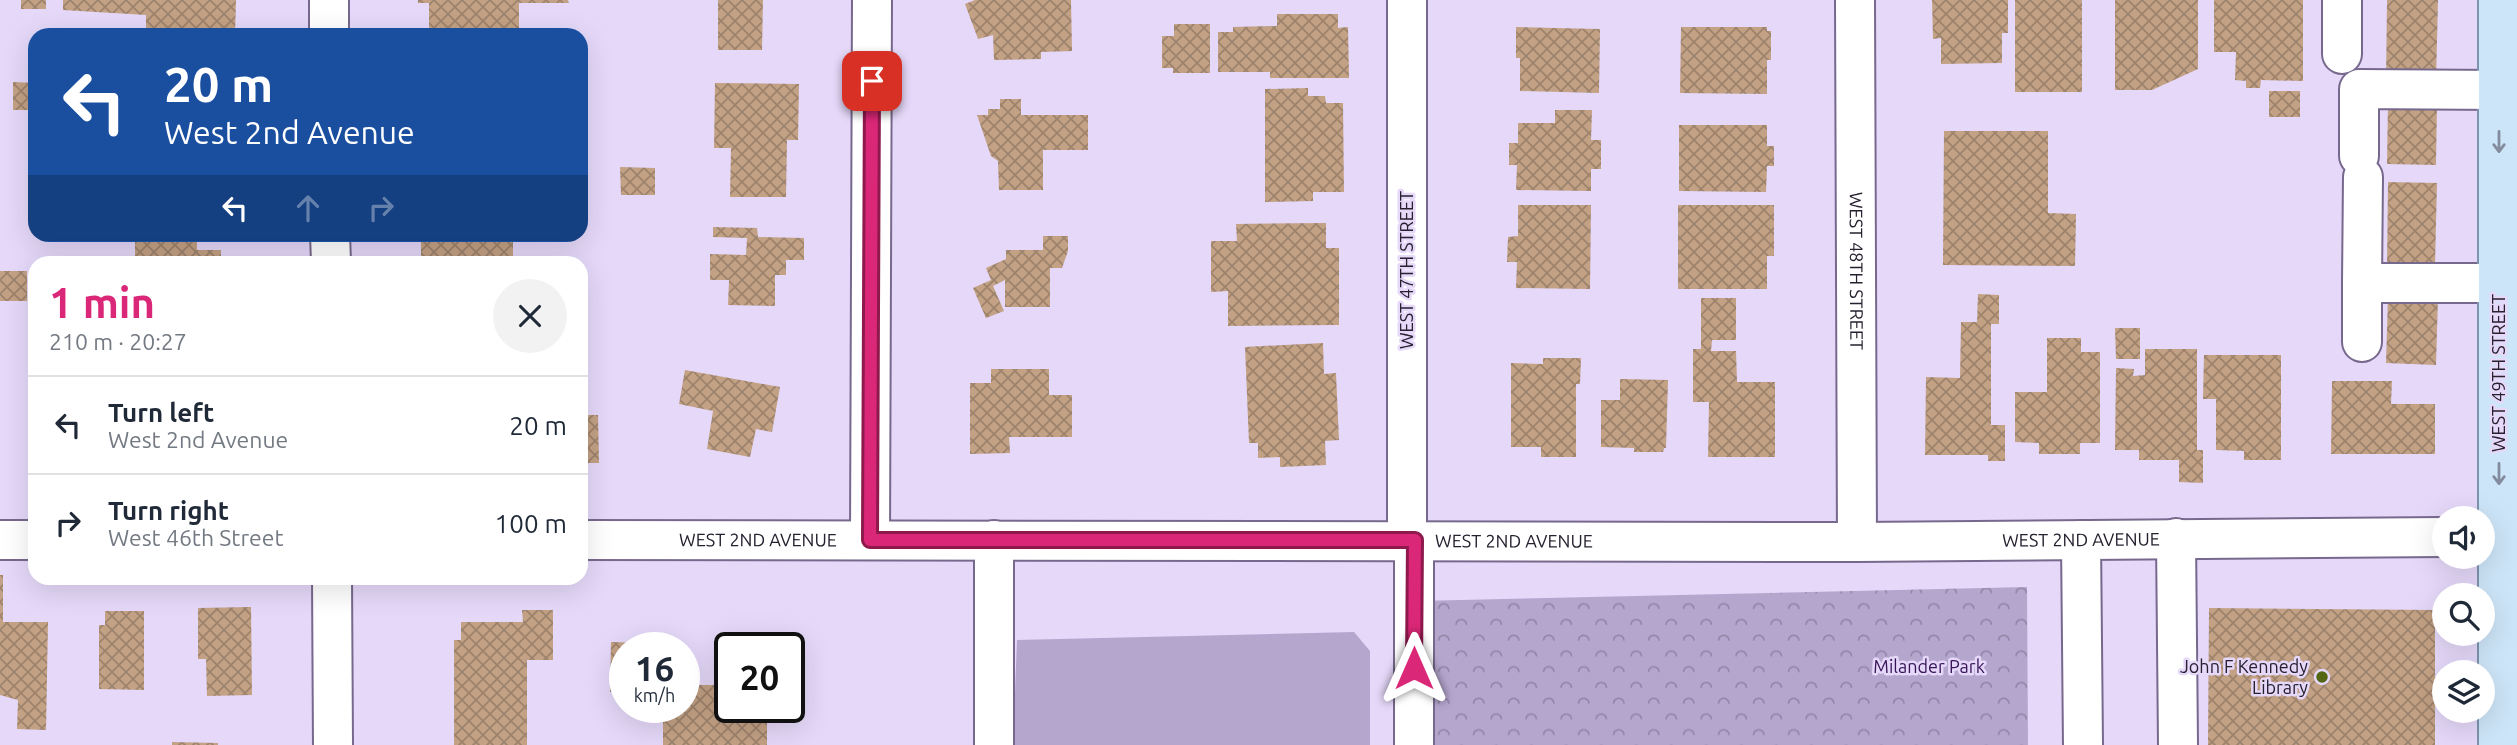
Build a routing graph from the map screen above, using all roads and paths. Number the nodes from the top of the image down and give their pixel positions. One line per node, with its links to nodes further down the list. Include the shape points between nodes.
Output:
1 (329, 0): 7 (street)
2 (872, 0): 18 (street)
3 (1406, 0): 20 (street, WEST 47TH STREET)
4 (1855, 0): 23 (street, WEST 48TH STREET)
5 (2342, 0): 8 (street)
6 (2498, 0): 9 (main road, WEST 49TH STREET)
7 (329, 28)
8 (2342, 54)
9 (2498, 90): 10 (street, via 2359,89); 11 (main road, WEST 49TH STREET, one-way to 11)
10 (2362, 282): 11 (street); 12 (street)
11 (2499, 283): 22 (main road, WEST 49TH STREET, one-way to 22)
12 (2362, 342)
13 (2432, 537): 14 (street, WEST 2ND AVENUE)
14 (2176, 538): 21 (street, WEST 2ND AVENUE); 29 (street)
15 (0, 540): 16 (street)
16 (28, 540)
17 (588, 540): 18 (street, WEST 2ND AVENUE)
18 (870, 540): 19 (street, WEST 2ND AVENUE)
19 (994, 540): 20 (street, WEST 2ND AVENUE); 26 (street)
20 (1411, 540): 23 (street, WEST 2ND AVENUE); 27 (street, WEST 47TH STREET)
21 (2081, 540): 23 (street, WEST 2ND AVENUE); 28 (street)
22 (2504, 540): 30 (main road, WEST 49TH STREET)
23 (1857, 542)
24 (332, 585): 25 (street)
25 (332, 745)
26 (994, 745)
27 (1413, 745)
28 (2082, 745)
29 (2178, 745)
30 (2498, 745)

